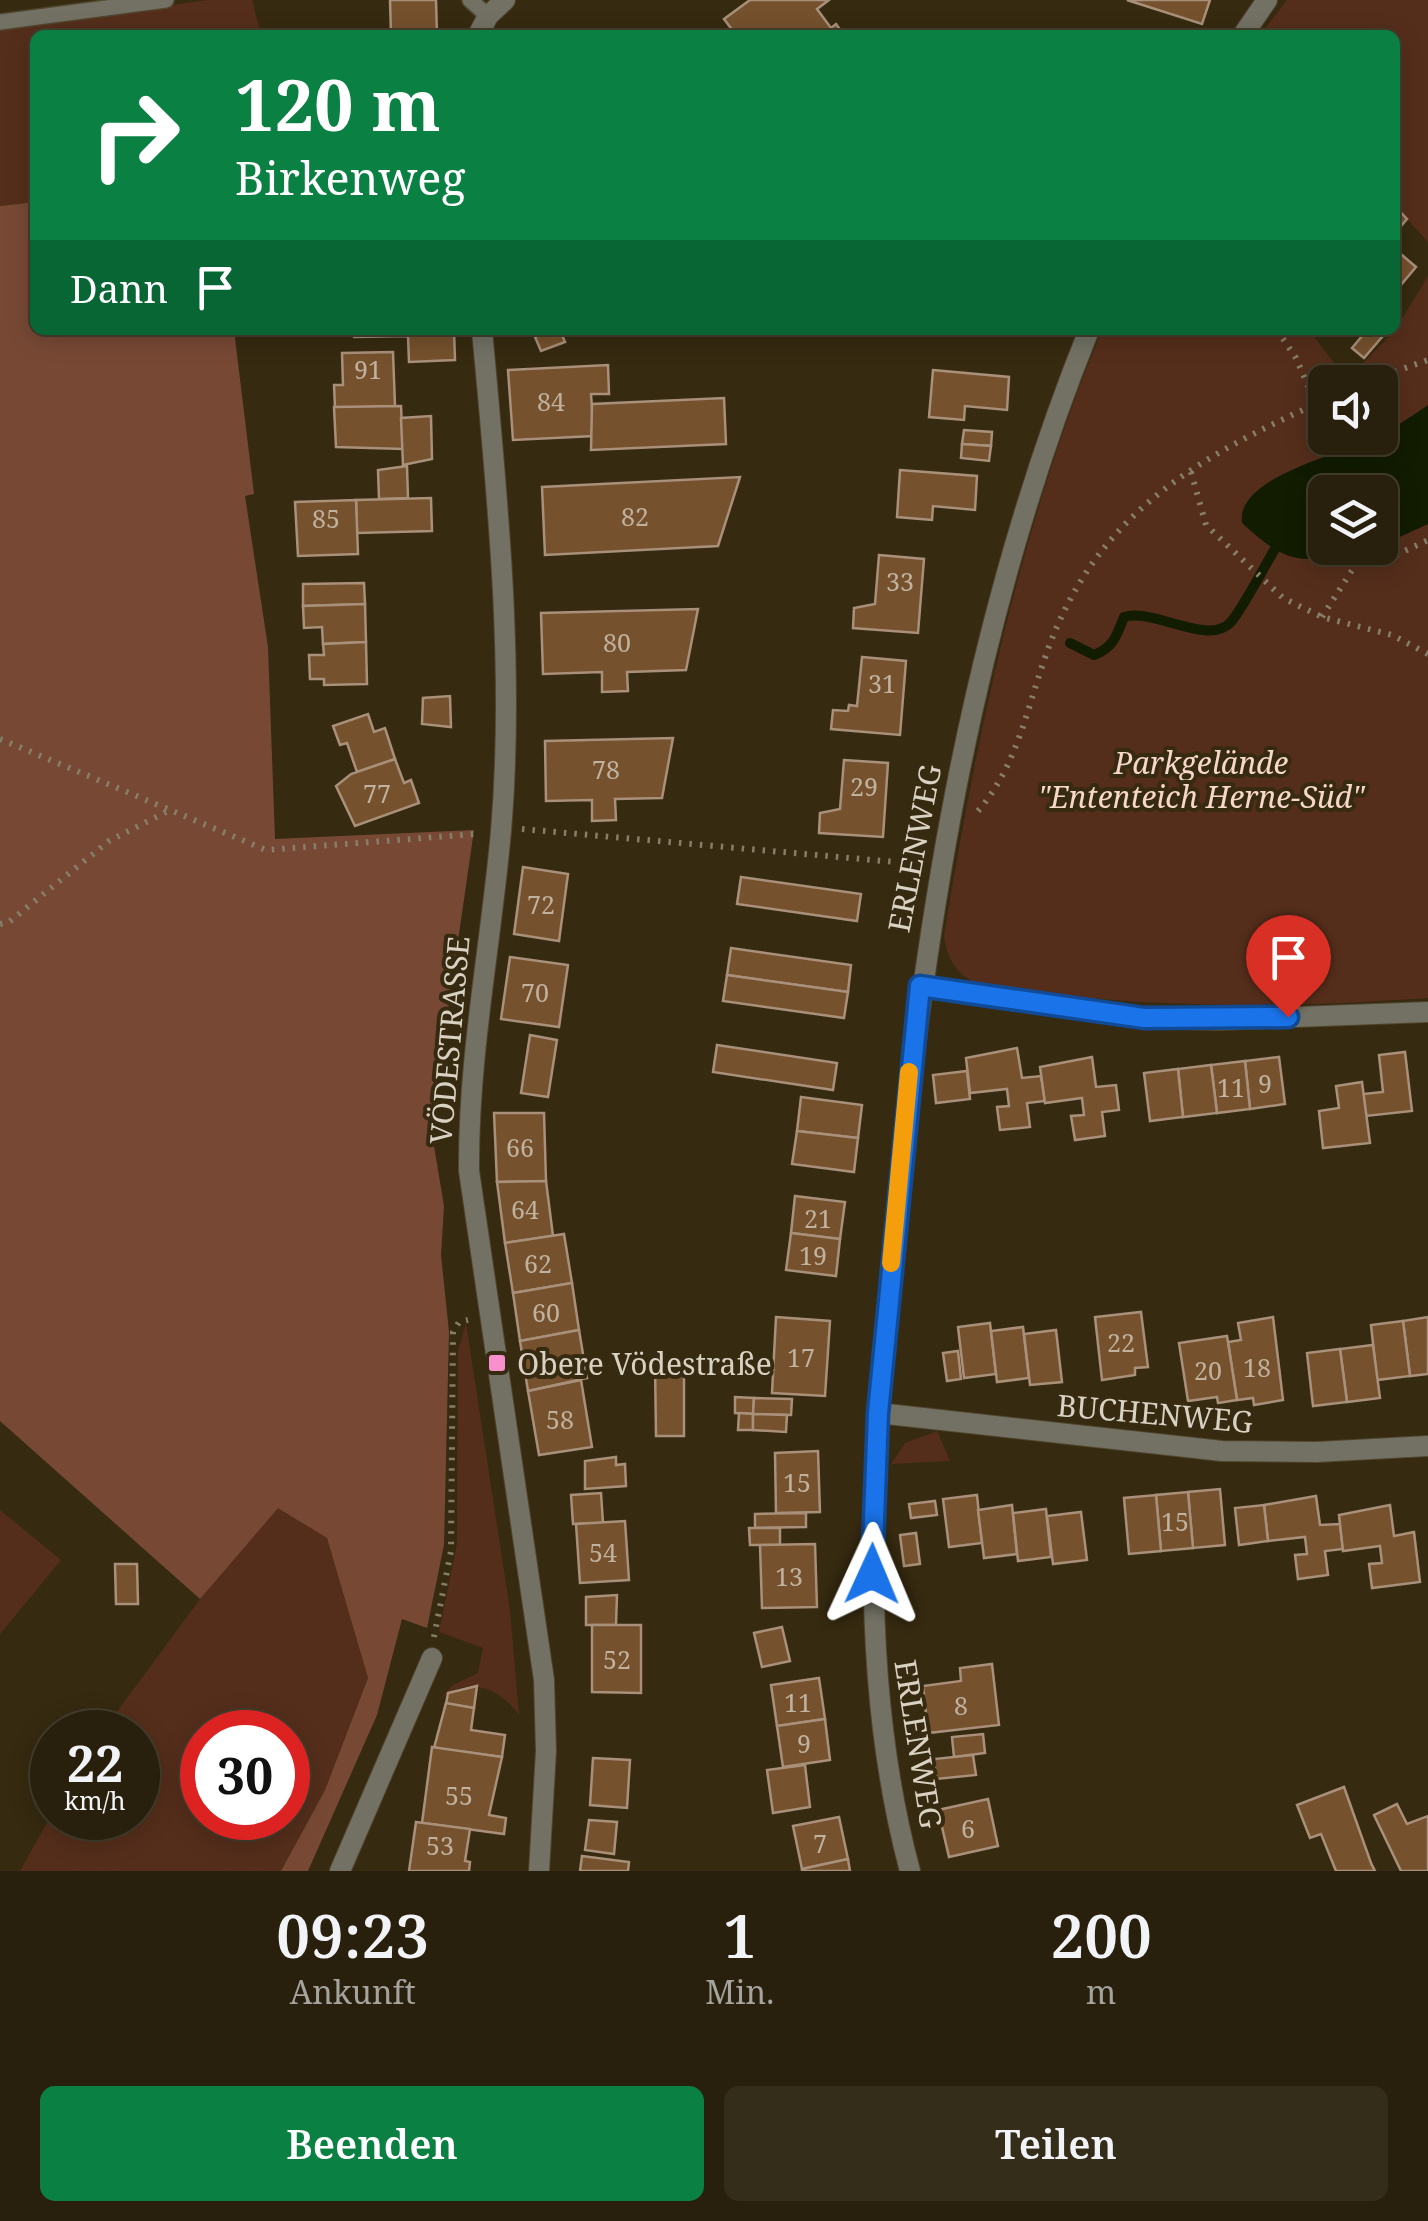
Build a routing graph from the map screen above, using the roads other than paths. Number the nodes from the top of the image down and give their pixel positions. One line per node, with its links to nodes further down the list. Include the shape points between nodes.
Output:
1 (166, 0): 5 (lane)
2 (470, 0): 6 (lane)
3 (505, 0): 6 (street)
4 (1267, 0): 7 (street)
5 (0, 22)
6 (483, 26)
7 (1247, 30)
8 (482, 335): 16 (street, VÖDESTRASSE, via 502,616 501,828 468,1102 468,1171 544,1680)
9 (1087, 335): 10 (street, ERLENWEG, via 1037,466 984,653)
10 (920, 986): 11 (street, via 1144,1018); 12 (street, ERLENWEG)
11 (1428, 1012)
12 (878, 1413): 13 (street, BUCHENWEG, via 1222,1451); 17 (street, ERLENWEG, via 874,1648)
13 (1428, 1446)
14 (432, 1658): 15 (street)
15 (340, 1871)
16 (539, 1871)
17 (910, 1871)

